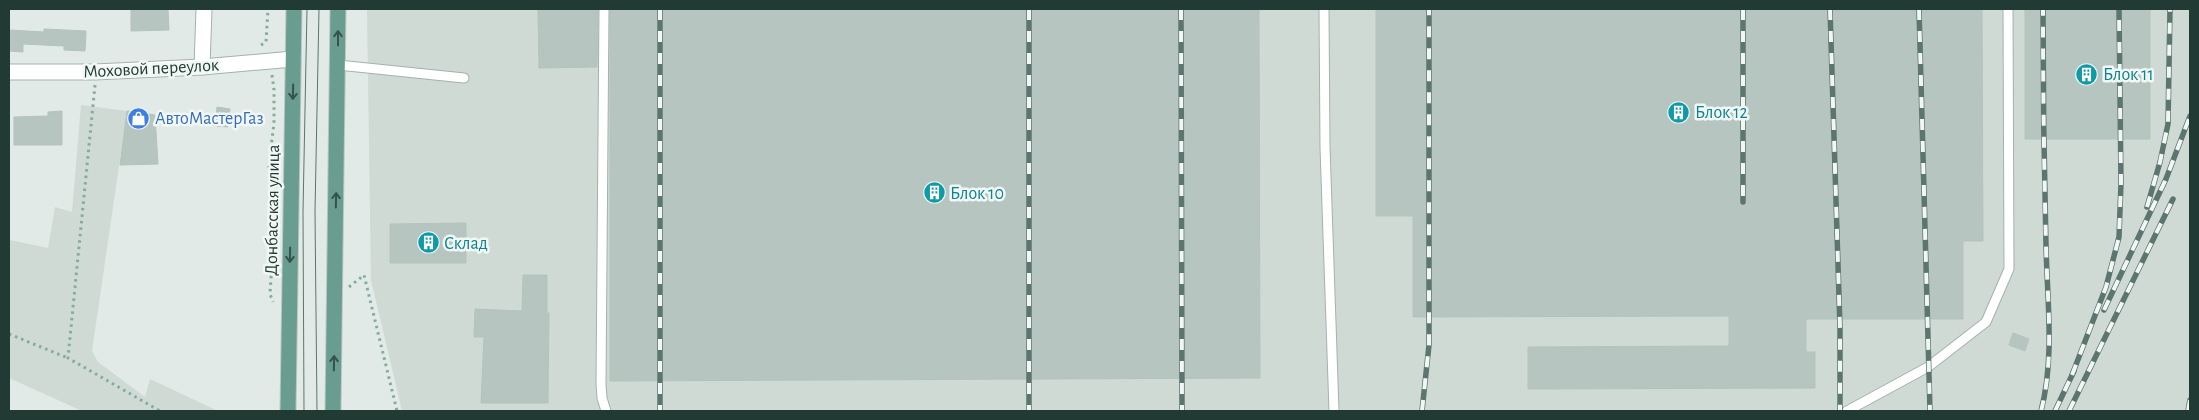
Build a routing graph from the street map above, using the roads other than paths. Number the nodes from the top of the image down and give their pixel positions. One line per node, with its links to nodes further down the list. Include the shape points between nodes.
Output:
1 (204, 9): 9 (street)
2 (294, 9): 7 (main road, Донбасская улица)
3 (338, 9): 8 (main road, one-way to 3)
4 (604, 9): 14 (lane, via 601,384)
5 (1324, 9): 15 (lane)
6 (2008, 9): 16 (lane, via 2009,269 1986,322 1928,367)
7 (294, 59): 9 (street, Моховой переулок); 12 (main road, Донбасская улица, one-way to 12)
8 (338, 65): 11 (lane); 13 (main road, one-way to 8)
9 (202, 67): 10 (street, Моховой переулок)
10 (9, 72)
11 (464, 78)
12 (288, 411)
13 (333, 411)
14 (606, 411)
15 (1334, 411)
16 (1847, 411)

